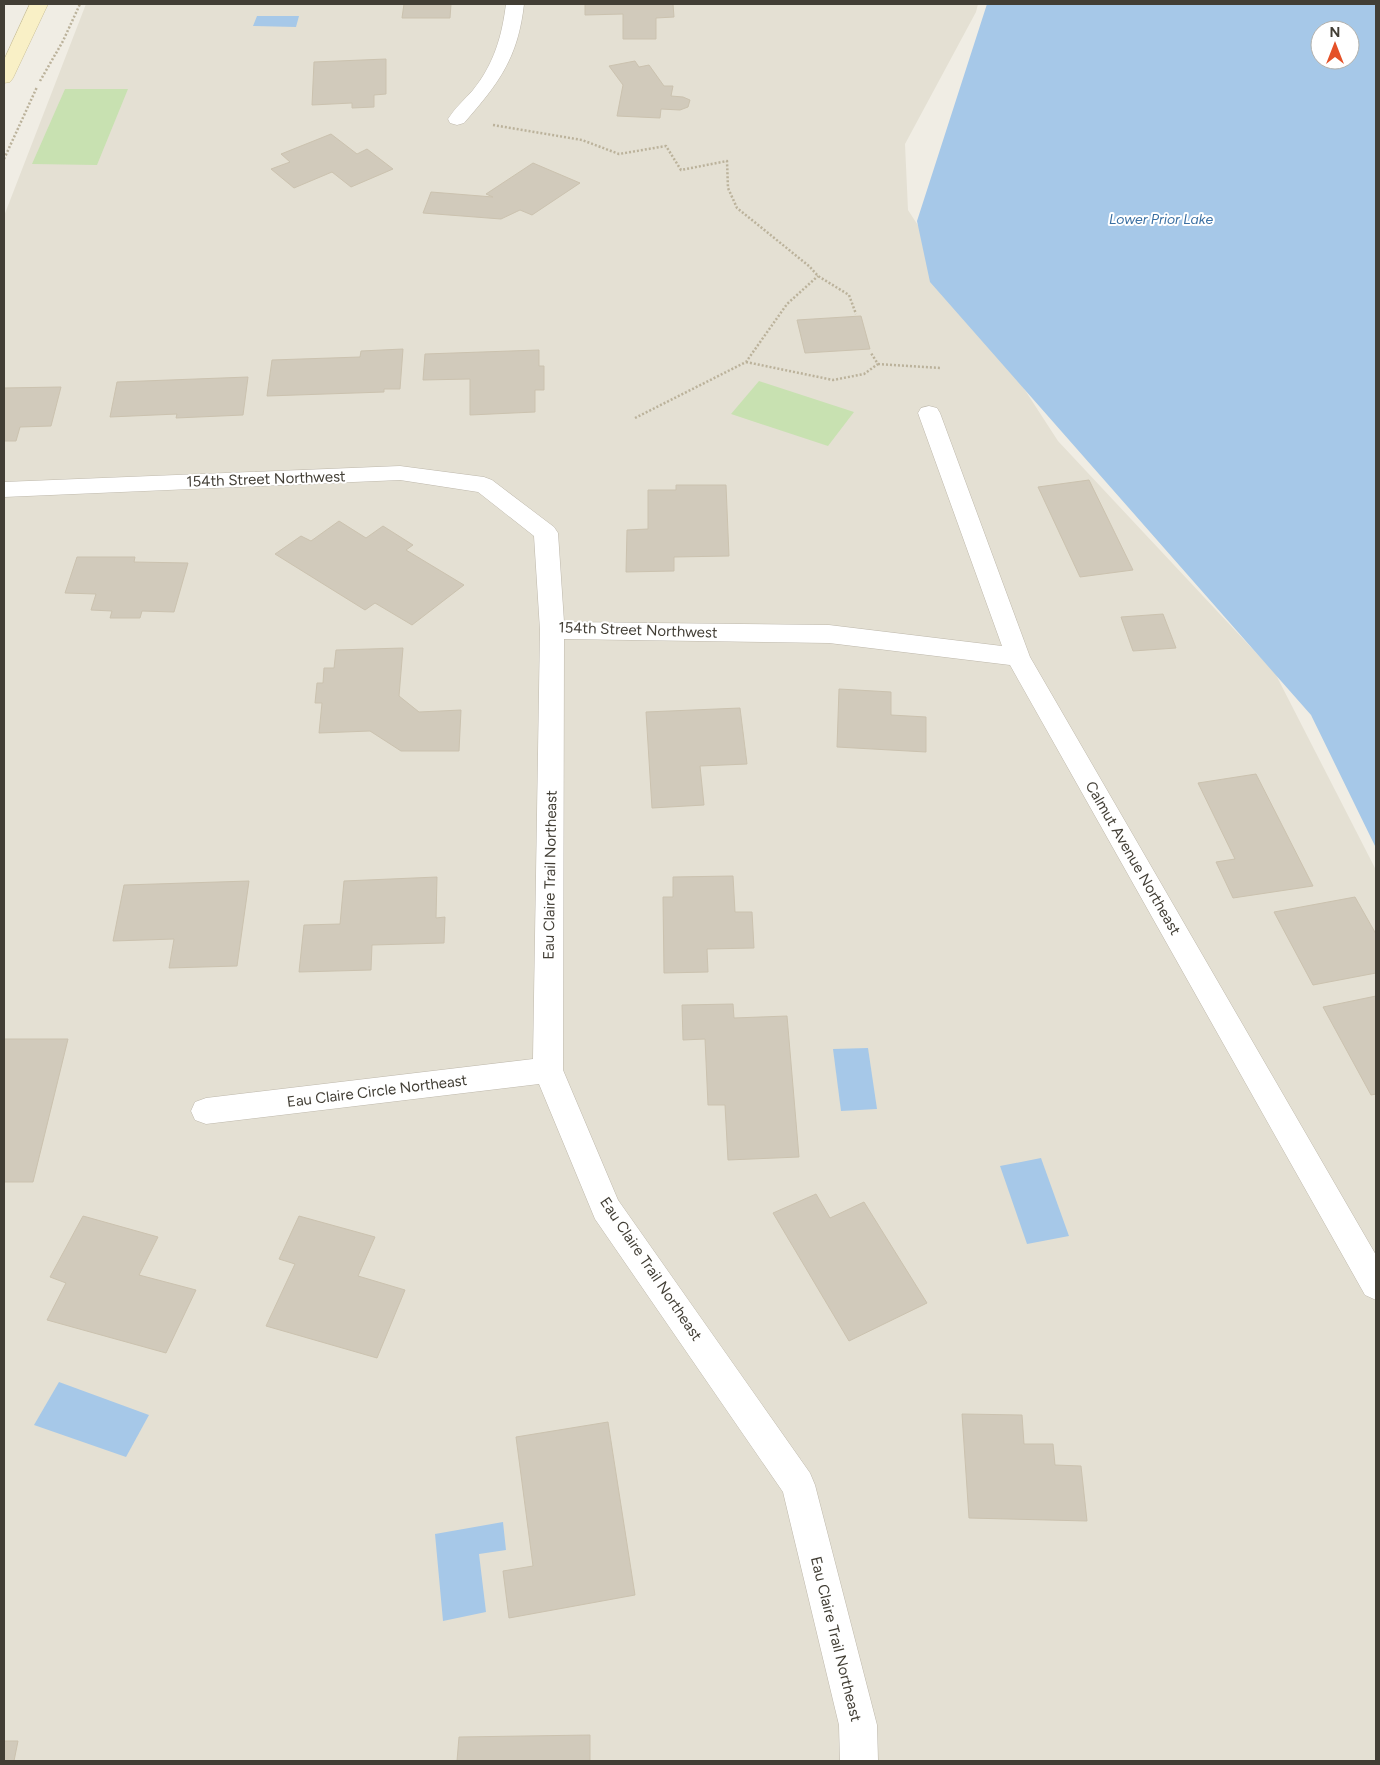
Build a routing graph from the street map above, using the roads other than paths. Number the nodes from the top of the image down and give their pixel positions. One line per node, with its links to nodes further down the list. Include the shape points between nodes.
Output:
1 (39, 4): 3 (main road)
2 (515, 4): 4 (street, via 513,28 502,62 483,91)
3 (4, 78)
4 (457, 120)
5 (929, 412): 8 (street, Calmut Avenue Northeast)
6 (4, 489): 7 (street, 154th Street Northwest, via 400,474 484,485 546,533)
7 (552, 630): 8 (street, 154th Street Northwest, via 830,634); 9 (street, Eau Claire Trail Northeast)
8 (1018, 657): 11 (street, Calmut Avenue Northeast)
9 (548, 1070): 10 (street, Eau Claire Circle Northeast); 12 (street, Eau Claire Trail Northeast, via 606,1209 798,1485 858,1725)
10 (206, 1111)
11 (1376, 1285)
12 (859, 1761)

